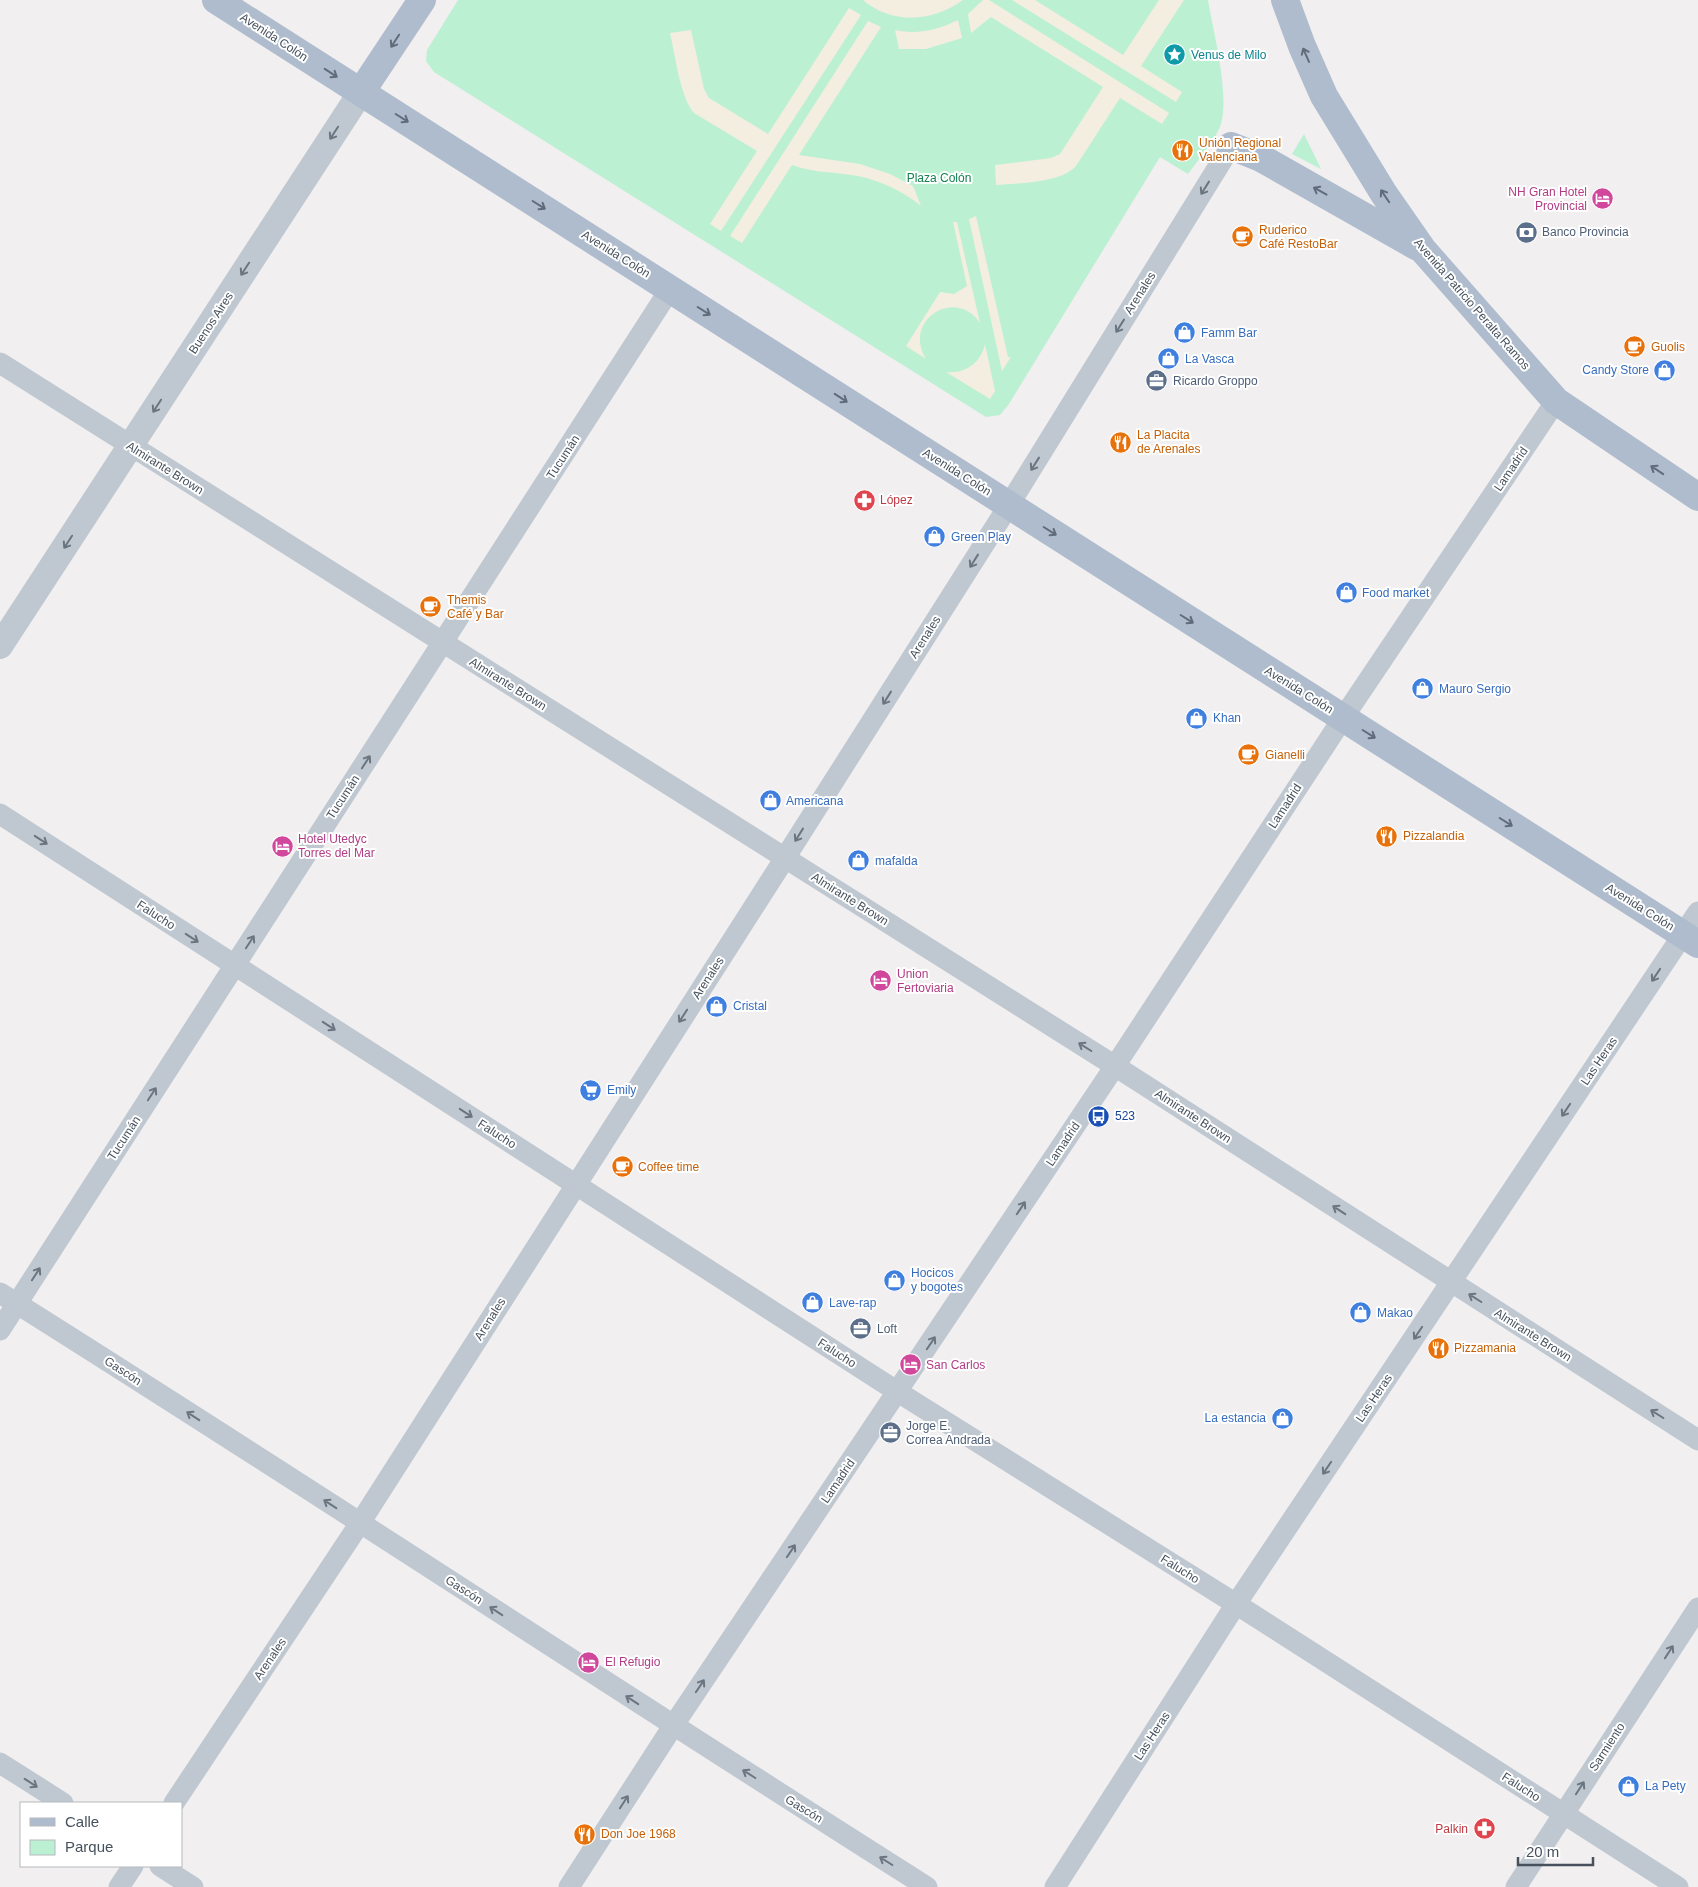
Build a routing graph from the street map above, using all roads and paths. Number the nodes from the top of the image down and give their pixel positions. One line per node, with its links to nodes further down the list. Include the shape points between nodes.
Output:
1 (216, 0): 4 (main road, Avenida Colón, one-way to 4)
2 (422, 0): 4 (main road, Buenos Aires, one-way to 4)
3 (1285, 0): 6 (main road, Avenida Patricio Peralta Ramos, one-way to 3, via 1384,194 1324,96)
4 (361, 92): 7 (main road, Avenida Colón, one-way to 7); 10 (street, Buenos Aires, one-way to 10)
5 (1231, 146): 6 (main road, one-way to 5, via 1261,158); 12 (street, Arenales, one-way to 12)
6 (1423, 250): 9 (main road, Avenida Patricio Peralta Ramos)
7 (670, 289): 12 (main road, Avenida Colón, one-way to 12); 13 (street, Tucumán)
8 (0, 363): 10 (street, Almirante Brown)
9 (1556, 401): 11 (main road, Avenida Patricio Peralta Ramos, one-way to 9); 15 (street, Lamadrid)
10 (131, 446): 13 (street, Almirante Brown); 14 (street, Buenos Aires, one-way to 14)
11 (1698, 497)
12 (1009, 505): 15 (main road, Avenida Colón, one-way to 15); 17 (street, Arenales, one-way to 17)
13 (443, 643): 17 (street, Almirante Brown); 20 (street, Tucumán, one-way to 13)
14 (0, 646)
15 (1343, 718): 19 (main road, Avenida Colón, one-way to 19); 21 (street, Lamadrid)
16 (0, 814): 20 (street, Falucho, one-way to 20)
17 (785, 858): 21 (street, Almirante Brown, one-way to 17); 22 (street, Arenales, one-way to 22)
18 (1698, 912): 19 (street, Las Heras)
19 (1691, 939): 23 (street, Las Heras, one-way to 23)
20 (235, 965): 22 (street, Falucho, one-way to 22); 24 (street, Tucumán, one-way to 20)
21 (1115, 1066): 23 (street, Almirante Brown, one-way to 21); 26 (street, Lamadrid, one-way to 21)
22 (576, 1184): 26 (street, Falucho); 28 (street, Arenales)
23 (1451, 1283): 27 (street, Almirante Brown, one-way to 23); 29 (street, Las Heras, one-way to 29)
24 (9, 1298): 25 (street, Tucumán); 28 (street, Gascón, one-way to 24)
25 (0, 1330)
26 (898, 1392): 29 (street, Falucho); 31 (street, Lamadrid, one-way to 26)
27 (1698, 1440)
28 (360, 1523): 31 (street, Gascón, one-way to 28); 34 (street, Arenales)
29 (1236, 1604): 35 (street, Falucho); 42 (street, Las Heras)
30 (1698, 1608): 35 (street, Sarmiento, one-way to 30)
31 (673, 1726): 40 (street, Lamadrid, one-way to 31); 41 (street, Gascón, one-way to 31)
32 (0, 1763): 33 (street, one-way to 33)
33 (61, 1802)
34 (175, 1802)
35 (1563, 1814): 43 (street, Sarmiento); 44 (street, Falucho)
36 (131, 1867): 38 (street)
37 (162, 1867): 39 (street)
38 (119, 1887)
39 (193, 1887)
40 (569, 1887)
41 (928, 1887)
42 (1055, 1887)
43 (1516, 1887)
44 (1678, 1887)

